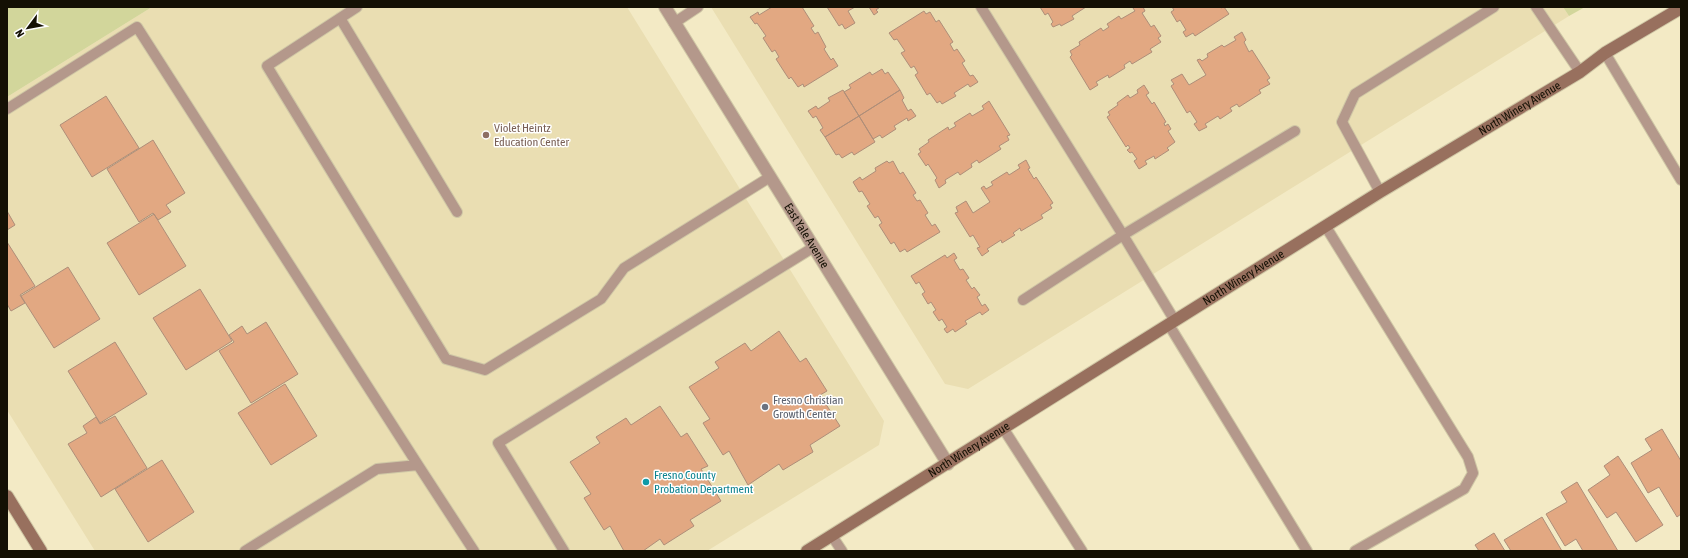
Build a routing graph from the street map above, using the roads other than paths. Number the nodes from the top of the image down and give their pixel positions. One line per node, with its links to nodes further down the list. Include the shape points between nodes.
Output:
1 (357, 7): 8 (lane)
2 (665, 7): 9 (street, East Yale Avenue)
3 (698, 7): 9 (lane)
4 (981, 7): 19 (lane)
5 (1494, 7): 16 (lane, via 1355,94 1342,122)
6 (1536, 7): 11 (lane)
7 (1681, 8): 10 (street, North Winery Avenue)
8 (340, 18): 14 (lane, via 267,66 446,359 485,370 601,299 624,268); 17 (lane)
9 (674, 23): 14 (street, East Yale Avenue)
10 (1605, 53): 11 (street, North Winery Avenue); 15 (lane)
11 (1580, 72): 16 (street, North Winery Avenue)
12 (7, 109): 25 (lane, via 137,27)
13 (1295, 131): 19 (lane)
14 (770, 176): 20 (street, East Yale Avenue)
15 (1681, 180)
16 (1380, 192): 18 (street, North Winery Avenue)
17 (457, 212)
18 (1326, 227): 22 (street, North Winery Avenue); 36 (lane, via 1468,457 1473,473 1464,489)
19 (1123, 235): 21 (lane); 22 (lane)
20 (814, 247): 24 (street, East Yale Avenue); 31 (lane, via 498,443)
21 (1022, 300)
22 (1172, 323): 23 (street, North Winery Avenue); 35 (lane)
23 (1003, 428): 24 (street, North Winery Avenue); 34 (lane)
24 (948, 464): 27 (street, North Winery Avenue)
25 (418, 465): 29 (lane, via 377,469); 30 (lane)
26 (7, 496): 28 (street)
27 (832, 536): 32 (street, North Winery Avenue); 33 (lane)
28 (41, 551)
29 (245, 551)
30 (474, 551)
31 (564, 551)
32 (807, 551)
33 (842, 551)
34 (1082, 551)
35 (1307, 551)
36 (1355, 551)

